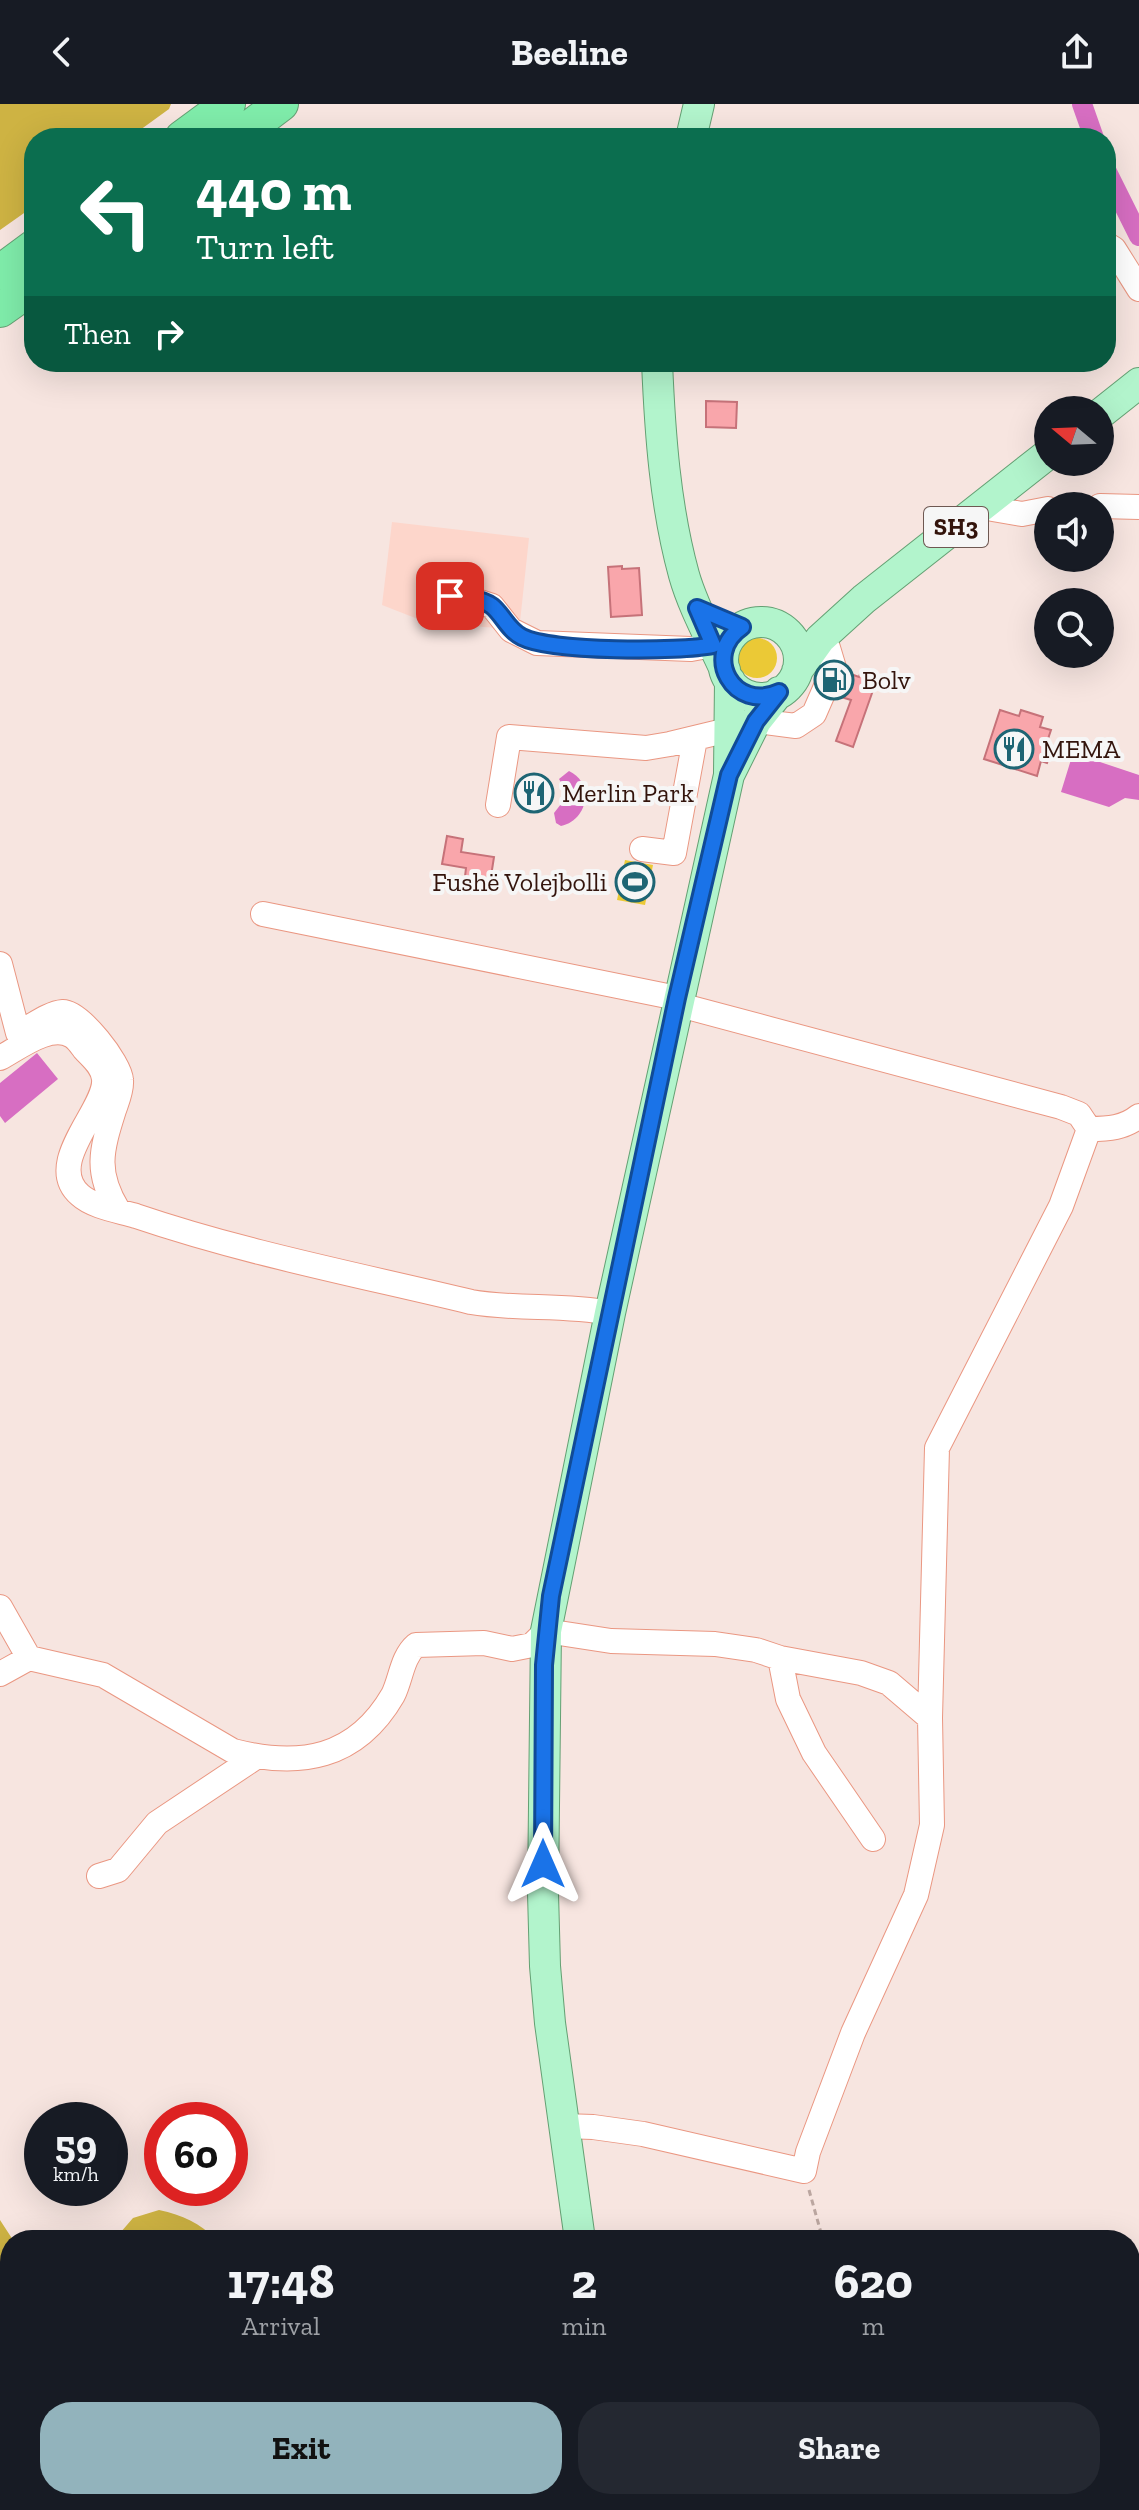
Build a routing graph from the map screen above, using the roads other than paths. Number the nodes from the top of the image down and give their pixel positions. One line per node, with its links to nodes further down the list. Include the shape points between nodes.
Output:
1 (228, 104): 4 (highway)
2 (281, 104): 5 (highway)
3 (699, 104): 6 (main road)
4 (196, 128)
5 (249, 128)
6 (693, 128)
7 (1116, 252): 10 (street)
8 (24, 254): 9 (highway)
9 (0, 272)
10 (1139, 289)
11 (24, 293): 12 (highway)
12 (0, 310)
13 (658, 372): 23 (main road, via 673,527)
14 (1139, 383): 15 (main road)
15 (1114, 403)
16 (1034, 465): 18 (main road, SH3)
17 (1114, 506): 19 (street)
18 (981, 507): 20 (street); 22 (main road, SH3)
19 (1139, 507)
20 (1034, 512)
21 (450, 596): 27 (street, via 492,606 511,630 537,643 691,649)
22 (864, 599): 25 (main road, SH3); 26 (main road, SH3)
23 (697, 608): 24 (main road); 27 (main road)
24 (742, 627): 25 (main road, via 764,622); 27 (main road, SH3, via 730,638)
25 (789, 634): 28 (main road, via 797,649)
26 (820, 639): 28 (main road, SH3); 29 (street, via 834,668 814,714 796,726)
27 (723, 665): 28 (main road, via 742,692 752,696 763,697); 29 (main road, SH3)
28 (788, 682): 29 (main road, SH3)
29 (742, 726): 30 (street); 35 (main road, SH3)
30 (695, 739): 31 (street, via 646,748 509,737); 32 (street, via 674,853)
31 (498, 805)
32 (642, 849)
33 (263, 914): 35 (street)
34 (0, 964): 36 (street)
35 (677, 1001): 39 (street, via 1061,1107 1079,1114); 41 (main road, SH3)
36 (9, 1037): 40 (street, via 65,1012 78,1018 114,1060 121,1081 101,1161 107,1191)
37 (0, 1058): 40 (street, via 44,1034 59,1032 72,1036 102,1069 104,1087 74,1146 72,1185 81,1197)
38 (1139, 1116): 39 (street, via 1110,1129)
39 (1089, 1129): 47 (street, via 1061,1206 937,1448)
40 (118, 1210): 41 (street, via 205,1237 471,1302)
41 (610, 1313): 43 (main road, SH3)
42 (0, 1607): 44 (street)
43 (546, 1631): 45 (street, via 611,1641 715,1644); 48 (street, via 532,1645 512,1649 484,1643 416,1645 409,1650 394,1693 352,1742 317,1756); 51 (main road, SH3, via 545,1966)
44 (29, 1658): 46 (street); 48 (street, via 103,1675 233,1751)
45 (780, 1658): 47 (street, via 889,1683); 49 (street, via 788,1699 814,1753)
46 (0, 1674)
47 (930, 1718): 51 (street, via 932,1825 916,1895 853,2033 804,2171 643,2134)
48 (256, 1757): 50 (street, via 157,1823 118,1870)
49 (873, 1839)
50 (99, 1876)
51 (564, 2126): 52 (main road, SH3)
52 (579, 2230)

